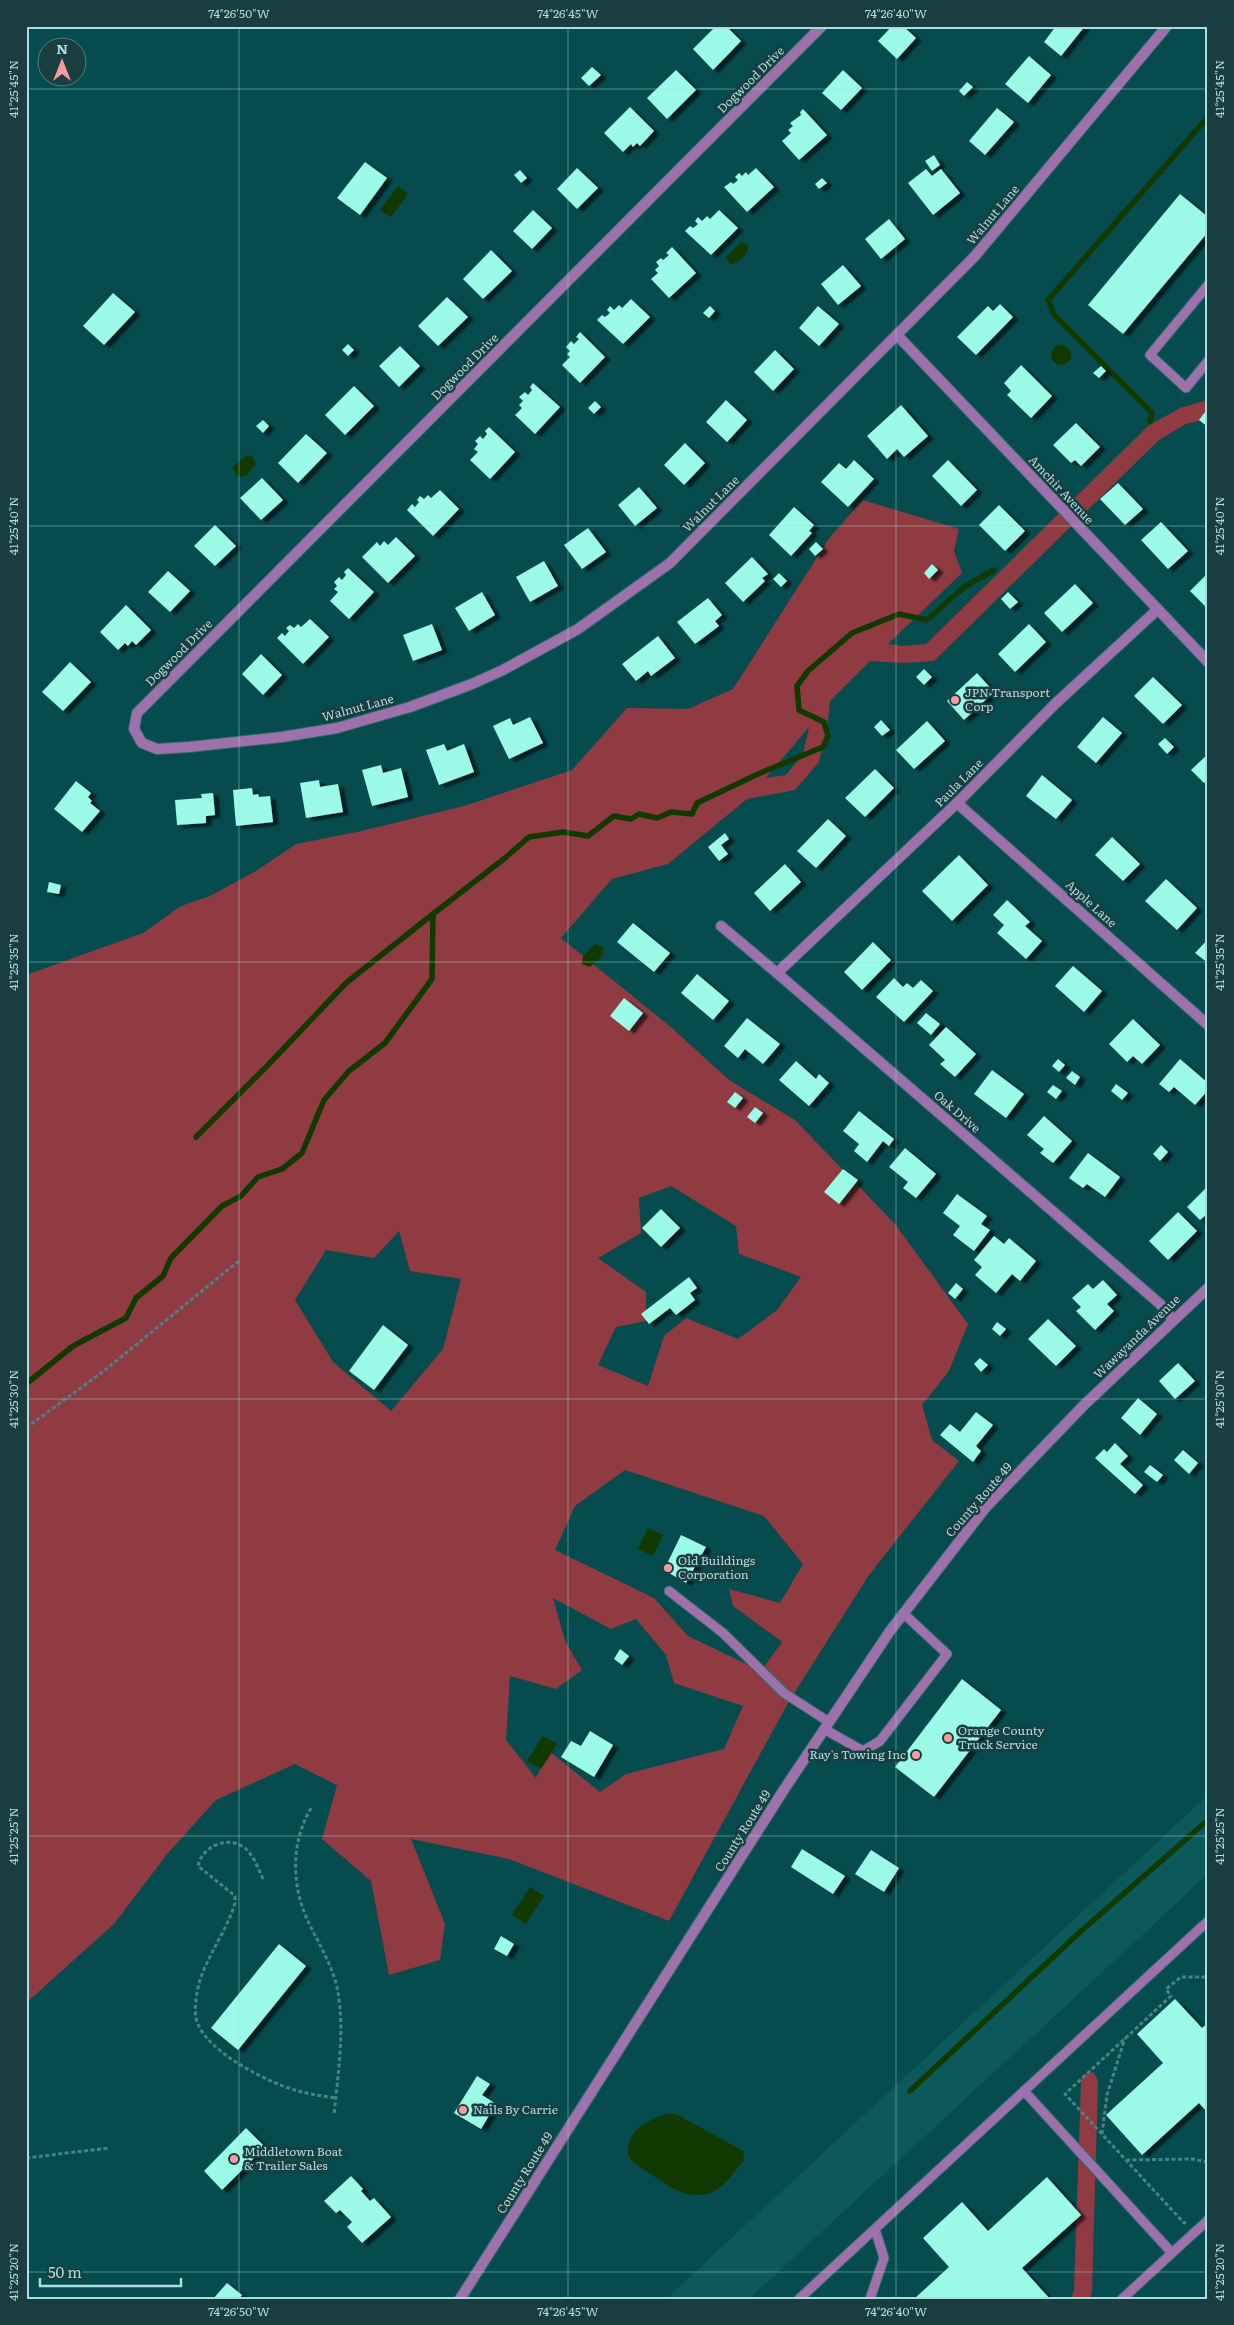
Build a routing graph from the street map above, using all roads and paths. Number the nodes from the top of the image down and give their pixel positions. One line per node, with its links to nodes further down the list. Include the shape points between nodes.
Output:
1 (822, 26): 8 (street, Dogwood Drive, via 142,708 134,720)
2 (1166, 26): 4 (street, Walnut Lane, via 975,256)
3 (1208, 285): 5 (lane, via 1150,355 1186,388)
4 (897, 335): 6 (street, Amchir Avenue); 8 (street, Walnut Lane, via 670,563 578,629 504,670 410,707 337,728 282,737 157,749 142,743)
5 (1208, 361)
6 (1157, 610): 7 (street, Amchir Avenue); 9 (street, Paula Lane, via 1055,704)
7 (1208, 662)
8 (134, 729)
9 (957, 802): 11 (street, Paula Lane); 12 (street, Apple Lane)
10 (720, 926): 11 (street, Oak Drive)
11 (777, 973): 15 (street, Oak Drive, via 1160,1304)
12 (1208, 1025)
13 (240, 1260): 17 (path, via 105,1370)
14 (1208, 1288): 15 (street, Wawayanda Avenue)
15 (1174, 1320): 16 (street, Wawayanda Avenue)
16 (1084, 1405): 19 (street, County Route 49, via 986,1507)
17 (26, 1428)
18 (669, 1591): 20 (lane, via 723,1633 784,1693)
19 (904, 1613): 20 (street, County Route 49); 20 (lane, via 948,1654 880,1741 863,1751)
20 (827, 1725): 38 (street, County Route 49)
21 (311, 1808): 27 (path, via 297,1842 297,1886 300,1902 336,1983 340,2032)
22 (263, 1879): 27 (path, via 243,1846 220,1843 206,1850 200,1858 198,1866 235,1896 235,1903 200,1980 196,2019 208,2041 219,2051 263,2077 294,2090)
23 (1208, 1921): 26 (lane)
24 (1208, 1977): 25 (path, via 1181,1977 1166,1989 1171,1996)
25 (1125, 2038): 29 (path, via 1108,2094); 29 (path, via 1065,2094)
26 (1024, 2091): 36 (lane); 37 (lane)
27 (336, 2098): 28 (path)
28 (334, 2115)
29 (1102, 2134): 32 (path)
30 (109, 2148): 31 (path)
31 (26, 2158)
32 (1126, 2160): 33 (path, via 1192,2159); 34 (path, via 1184,2223)
33 (1208, 2162)
34 (1192, 2217)
35 (1208, 2220): 37 (lane)
36 (875, 2229): 39 (lane); 40 (lane, via 884,2258)
37 (1172, 2253): 41 (lane)
38 (460, 2299)
39 (799, 2299)
40 (870, 2299)
41 (1122, 2299)

